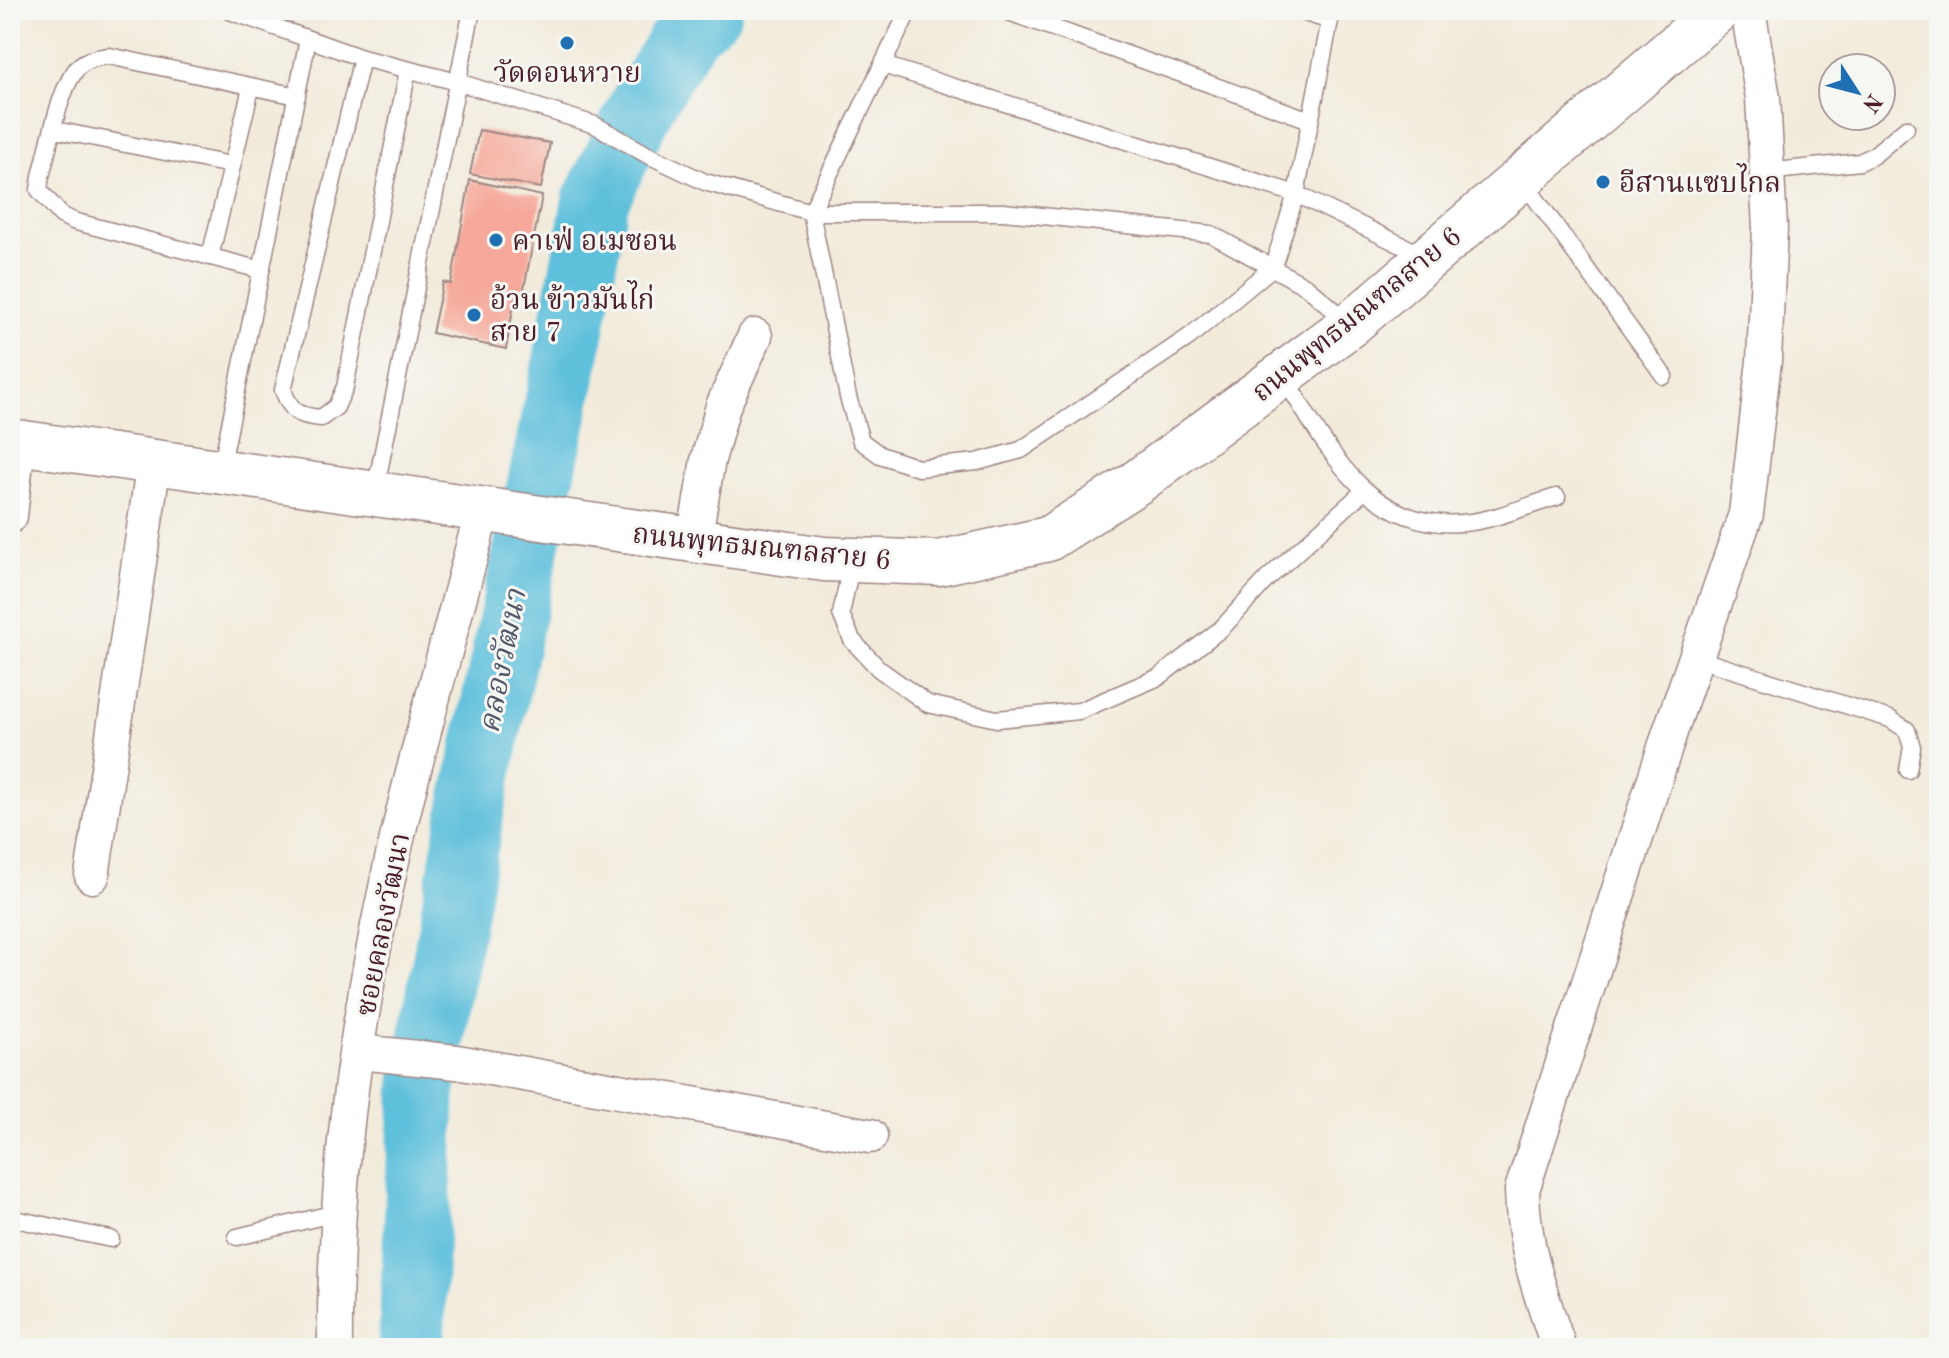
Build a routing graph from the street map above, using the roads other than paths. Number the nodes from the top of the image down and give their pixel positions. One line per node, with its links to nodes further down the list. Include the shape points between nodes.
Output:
1 (227, 10): 9 (lane)
2 (472, 10): 13 (lane)
3 (909, 10): 11 (lane)
4 (1003, 10): 16 (lane)
5 (1296, 10): 7 (lane)
6 (1748, 10): 20 (street, via 1763,98)
7 (1331, 16): 16 (lane)
8 (1698, 21): 21 (main road, ถนนพุทธมณฑลสาย 6)
9 (308, 39): 10 (lane); 15 (lane)
10 (362, 58): 12 (lane); 12 (lane, via 283,390 289,408 300,416 321,418 336,407 345,387)
11 (883, 65): 22 (lane); 23 (lane)
12 (408, 70): 13 (lane)
13 (458, 82): 23 (lane, via 595,125 705,182); 36 (lane)
14 (251, 88): 15 (lane); 18 (lane, via 109,56 89,59 67,84); 19 (lane)
15 (297, 96): 27 (lane)
16 (1310, 120): 22 (lane)
17 (1906, 128): 20 (lane, via 1860,162)
18 (55, 130): 19 (lane); 24 (lane, via 39,190 61,215)
19 (231, 165): 24 (lane)
20 (1767, 172): 42 (street, via 1764,361 1746,514)
21 (1519, 176): 25 (main road, ถนนพุทธมณฑลสาย 6); 31 (lane)
22 (1296, 194): 25 (lane); 26 (lane)
23 (811, 212): 26 (lane, via 1004,212 1119,223 1211,234); 26 (lane, via 861,441 880,455 918,468 977,462 1021,450 1189,337)
24 (210, 257): 27 (lane)
25 (1429, 258): 28 (main road, ถนนพุทธมณฑลสาย 6)
26 (1273, 267): 28 (lane)
27 (261, 270): 34 (lane)
28 (1351, 324): 30 (main road, ถนนพุทธมณฑลสาย 6)
29 (755, 336): 40 (street, via 711,446)
30 (1283, 374): 35 (lane, via 1339,465); 41 (main road, ถนนพุทธมณฑลสาย 6, via 1136,483 1048,539 939,563)
31 (1664, 376)
32 (14, 442): 33 (main road, ถนนพุทธมณฑลสาย 6); 39 (street)
33 (154, 462): 34 (main road, ถนนพุทธมณฑลสาย 6); 44 (street)
34 (221, 471): 36 (main road, ถนนพุทธมณฑลสาย 6)
35 (1364, 491): 37 (lane, via 1425,521 1464,523); 41 (lane, via 1267,579 1222,628 1159,677 1079,711 997,719 928,704 879,669 852,640 841,614)
36 (375, 493): 38 (main road, ถนนพุทธมณฑลสาย 6)
37 (1557, 497)
38 (500, 512): 40 (main road, ถนนพุทธมณฑลสาย 6); 45 (street, ซอยคลองวัฒนา, via 403,814)
39 (10, 516)
40 (694, 540): 41 (main road, ถนนพุทธมณฑลสาย 6)
41 (853, 560)
42 (1695, 658): 43 (lane, via 1890,719 1907,730 1912,747); 52 (street, via 1522,1190 1522,1227)
43 (1908, 770)
44 (92, 876)
45 (359, 1052): 46 (street, via 457,1062); 47 (street, ซอยคลองวัฒนา)
46 (870, 1136)
47 (341, 1212): 49 (lane); 51 (street, ซอยคลองวัฒนา)
48 (10, 1218): 50 (lane)
49 (237, 1237)
50 (111, 1239)
51 (335, 1348)
52 (1559, 1348)

